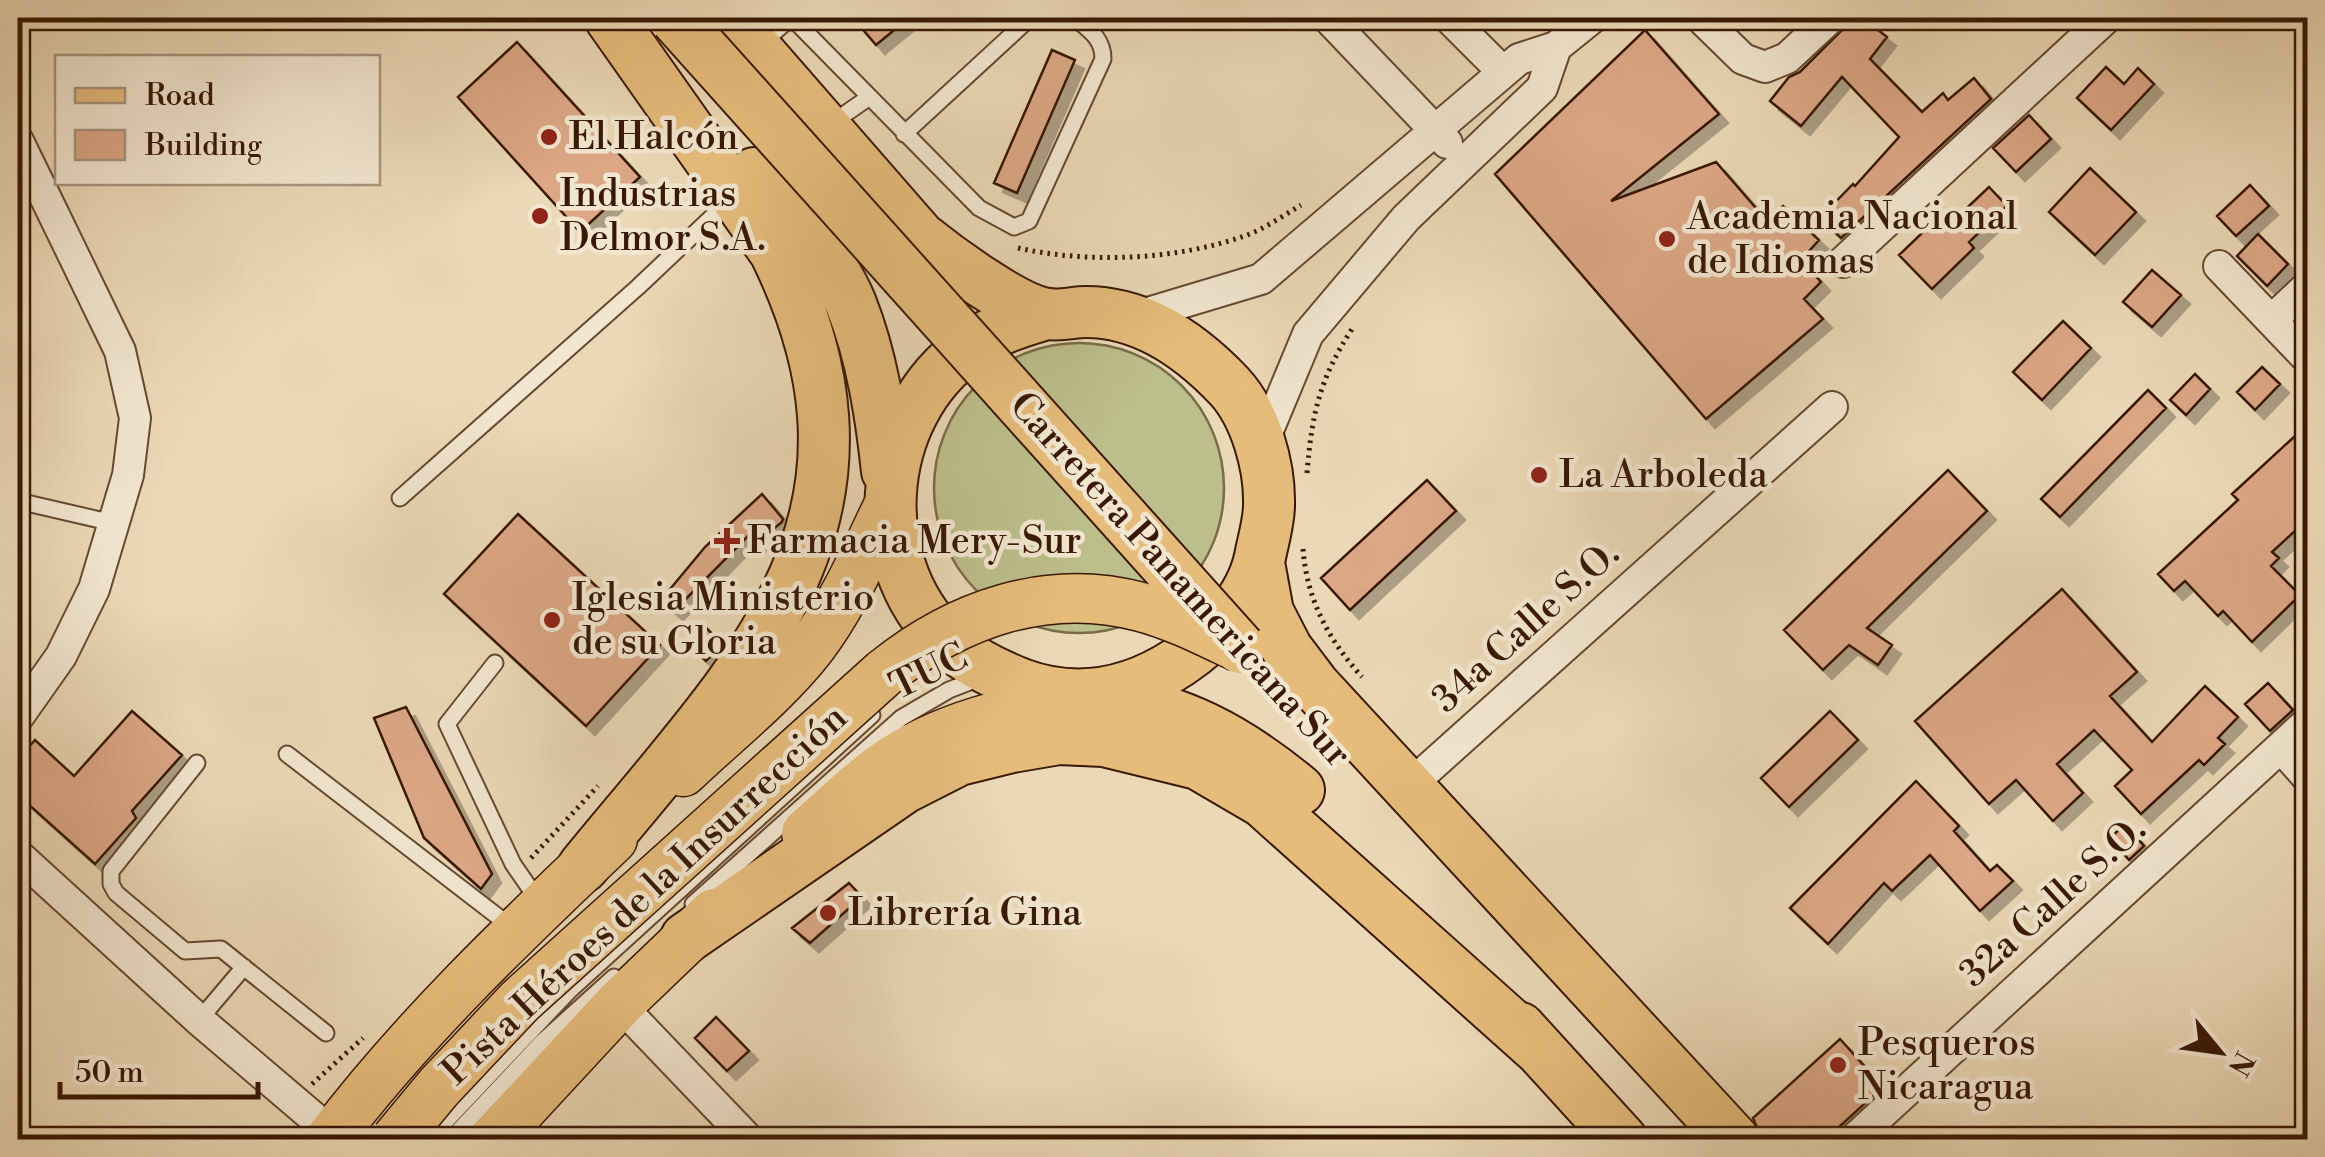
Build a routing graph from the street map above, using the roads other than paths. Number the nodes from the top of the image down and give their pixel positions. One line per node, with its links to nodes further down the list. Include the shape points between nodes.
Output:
1 (612, 18): 19 (highway)
2 (675, 18): 35 (highway, Carretera Panamericana Sur, bridge)
3 (1030, 18): 16 (lane)
4 (1075, 18): 16 (lane, via 1103,46 1103,59 1029,220 1014,227 980,208)
5 (1328, 18): 15 (street)
6 (1449, 18): 12 (street)
7 (1702, 18): 8 (street, via 1743,59 1765,66 1787,58)
8 (1830, 18)
9 (2106, 18): 20 (street)
10 (1567, 29): 12 (street); 18 (street, via 1542,88)
11 (742, 33): 13 (lane, via 796,22); 14 (highway)
12 (1503, 72): 15 (street)
13 (868, 98): 14 (lane); 16 (lane)
14 (825, 128): 23 (highway, via 920,237 964,271)
15 (1435, 130): 18 (street); 24 (street, via 1261,279)
16 (904, 134)
17 (18, 141): 32 (street, via 120,351 136,418)
18 (1465, 164): 28 (street, via 1406,218 1308,334)
19 (744, 184): 29 (highway, via 802,228 851,303 874,379); 30 (lane); 49 (highway, via 806,322 825,423 821,494 789,592 760,642)
20 (1843, 262)
21 (2219, 266): 25 (street)
22 (2308, 286): 25 (street)
23 (1046, 314): 24 (highway); 29 (highway, via 1006,326 938,375 897,447)
24 (1131, 318): 28 (highway, via 1188,346 1233,390)
25 (2273, 319): 26 (street)
26 (2308, 359)
27 (1832, 408): 47 (street, 34a Calle S.O.)
28 (1261, 447): 33 (highway, via 1269,505)
29 (889, 497): 34 (highway, via 896,557); 49 (main road, Pista Héroes de la Insurrección, via 848,591 812,645)
30 (400, 498)
31 (18, 501): 32 (lane)
32 (113, 523): 41 (street, via 94,588 62,656)
33 (1259, 563): 39 (highway, via 1236,609 1201,647 1158,675); 47 (highway, Carretera Panamericana Sur, via 1268,612 1287,648)
34 (918, 605): 37 (highway, via 952,646); 38 (lane, TUC, via 925,637)
35 (1240, 648): 58 (main road, Pista Héroes de la Insurrección, bridge, via 1144,608 1075,598 1008,606 932,638 884,673 535,988); 64 (highway, Carretera Panamericana Sur)
36 (495, 663): 50 (lane, via 447,724)
37 (1000, 676): 39 (highway, via 1040,691); 51 (lane, TUC, via 950,690 901,718)
38 (902, 684)
39 (1094, 695): 51 (main road, Pista Héroes de la Insurrección, via 986,717 936,736 883,766); 56 (highway, Carretera Panamericana Sur, via 1179,715 1256,754 1315,803)
40 (890, 696): 59 (lane, TUC, via 568,991)
41 (18, 717)
42 (2308, 722): 43 (street, 32a Calle S.O.)
43 (2281, 747): 46 (street); 66 (street, 32a Calle S.O.)
44 (287, 754): 50 (lane)
45 (197, 763): 52 (lane, via 111,870 111,884 185,951 220,949)
46 (2308, 778)
47 (1408, 786): 65 (highway, Carretera Panamericana Sur)
48 (18, 856): 54 (street)
49 (583, 867): 50 (main road, Pista Héroes de la Insurrección)
50 (526, 903): 57 (main road, Pista Héroes de la Insurrección)
51 (684, 926): 53 (main road, Pista Héroes de la Insurrección); 56 (highway, via 959,760 1012,746 1104,741 1198,764 1264,802)
52 (244, 968): 54 (lane); 55 (lane)
53 (623, 985): 60 (lane, via 542,1042); 61 (main road, Pista Héroes de la Insurrección); 62 (street)
54 (199, 1020): 57 (street)
55 (326, 1033)
56 (1542, 1052): 63 (highway, Carretera Panamericana Sur)
57 (331, 1137)
58 (395, 1140)
59 (428, 1140)
60 (450, 1140)
61 (493, 1140)
62 (750, 1140)
63 (1622, 1140)
64 (1688, 1140)
65 (1734, 1140)
66 (1853, 1140)

